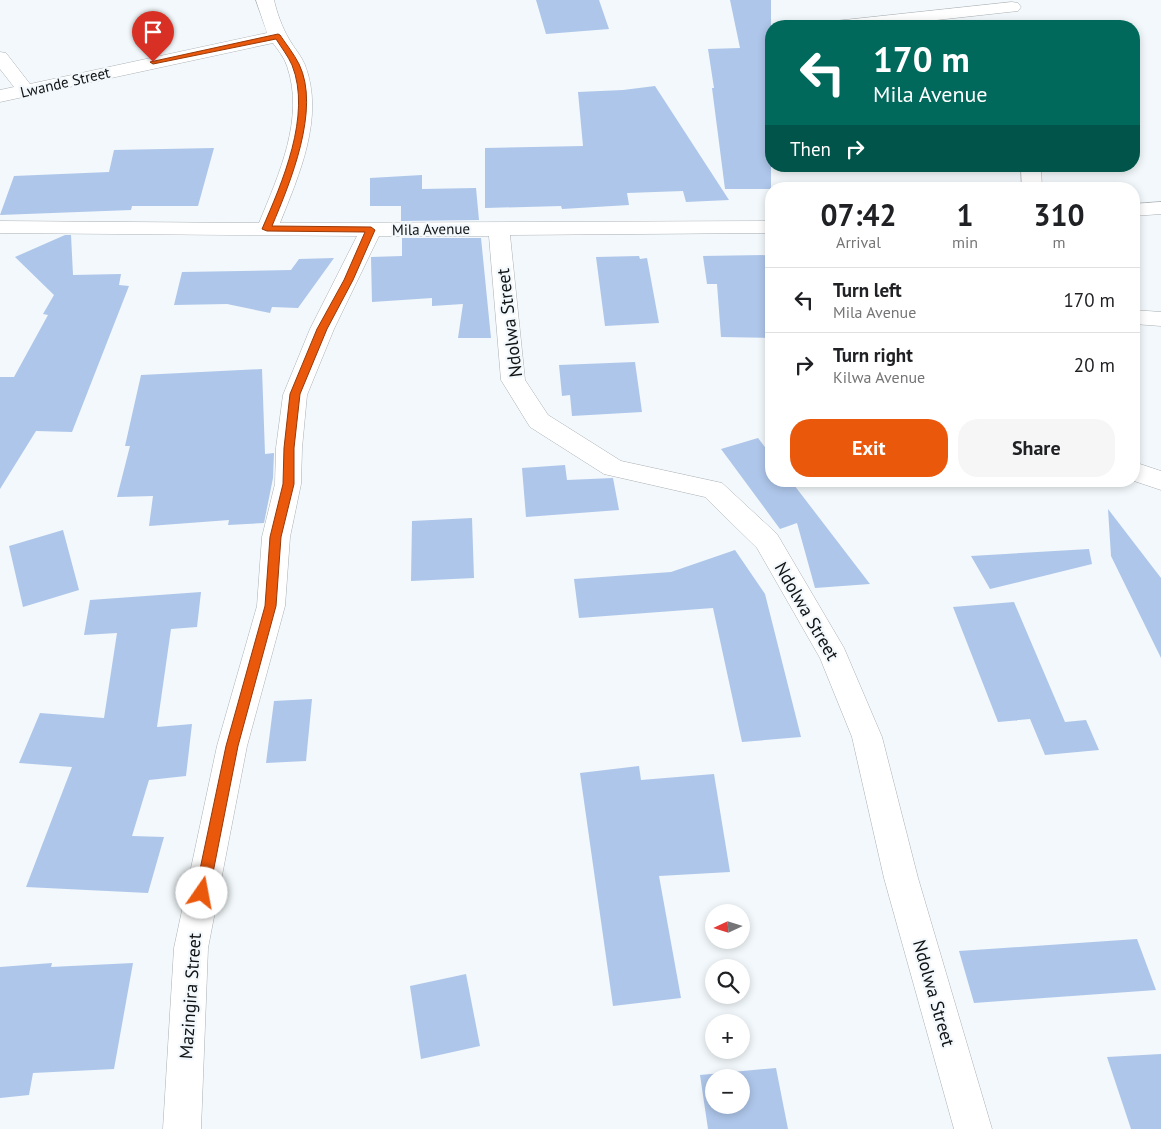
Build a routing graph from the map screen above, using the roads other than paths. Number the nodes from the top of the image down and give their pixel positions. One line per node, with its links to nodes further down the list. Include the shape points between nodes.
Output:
1 (265, 0): 5 (street)
2 (1012, 3): 3 (street); 4 (street)
3 (881, 20)
4 (1013, 20)
5 (278, 36): 7 (street, Lwande Street); 14 (street, via 296,64 303,102 297,146)
6 (0, 58): 7 (street)
7 (26, 91): 8 (street, Lwande Street)
8 (0, 96)
9 (1161, 208): 10 (street)
10 (1140, 210)
11 (0, 227): 14 (street, Mila Avenue)
12 (765, 227): 13 (street, Mila Avenue)
13 (499, 228): 15 (street, Mila Avenue); 21 (street, Ndolwa Street, via 513,380 539,421 613,468 713,490 767,540 834,656 867,737 901,878)
14 (267, 229): 15 (street, Mila Avenue)
15 (371, 230): 20 (street, Mazingira Street, via 322,329 295,394 288,484 276,537 270,606 232,746 191,948)
16 (1140, 317): 17 (street)
17 (1161, 319)
18 (1140, 473): 19 (street)
19 (1161, 481)
20 (182, 1129)
21 (973, 1129)

